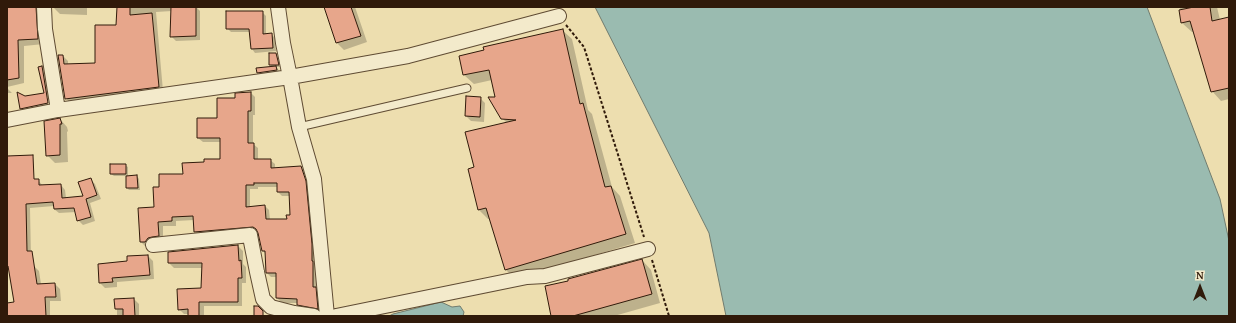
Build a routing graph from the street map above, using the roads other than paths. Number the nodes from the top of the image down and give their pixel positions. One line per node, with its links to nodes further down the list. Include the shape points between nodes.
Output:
1 (44, 7): 6 (street)
2 (278, 7): 4 (street)
3 (559, 16): 4 (street, via 408,56)
4 (290, 77): 6 (street); 8 (street)
5 (467, 88): 8 (lane)
6 (58, 110): 7 (street)
7 (7, 120)
8 (299, 127): 14 (street, via 314,179)
9 (153, 245): 11 (street, via 250,235)
10 (648, 249): 15 (street, via 545,276 527,277)
11 (263, 299): 12 (street); 13 (street, via 271,307)
12 (265, 316)
13 (314, 316)
14 (327, 316)
15 (336, 316)

